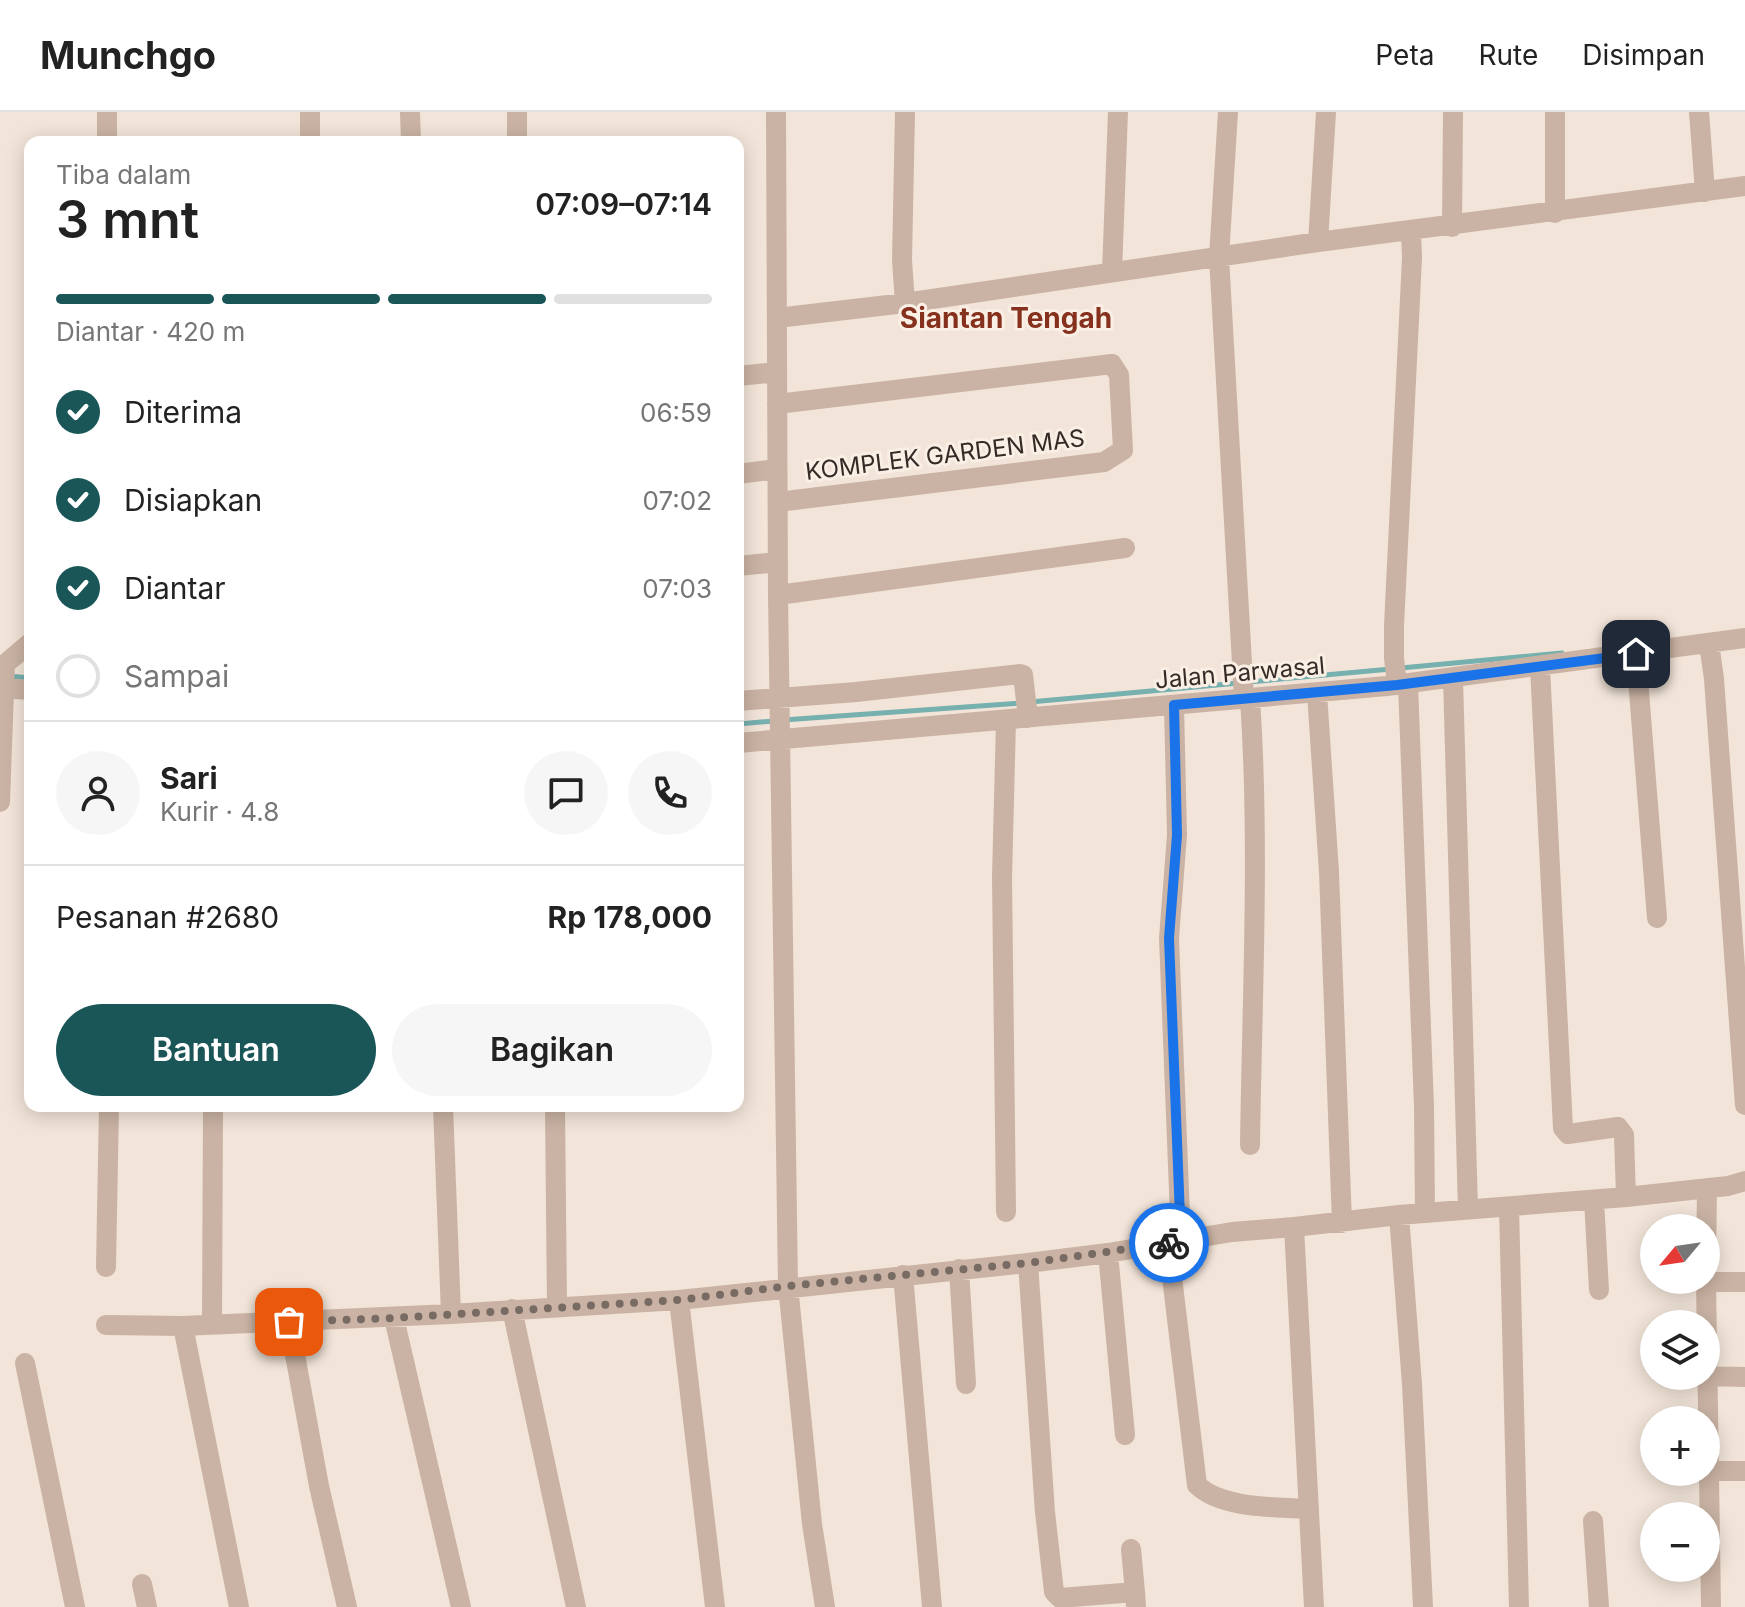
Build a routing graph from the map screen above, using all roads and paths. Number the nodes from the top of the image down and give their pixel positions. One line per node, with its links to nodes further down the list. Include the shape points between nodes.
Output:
1 (107, 112): 13 (street)
2 (310, 112): 14 (street)
3 (410, 112): 15 (street)
4 (517, 112): 16 (street)
5 (776, 112): 26 (street)
6 (905, 112): 25 (street)
7 (1118, 112): 24 (street)
8 (1228, 112): 23 (street)
9 (1326, 112): 22 (street)
10 (1453, 112): 20 (street)
11 (1555, 112): 19 (street)
12 (1699, 112): 18 (street)
13 (107, 136)
14 (310, 136)
15 (411, 136)
16 (517, 136)
17 (1745, 186): 18 (street)
18 (1705, 192): 19 (street)
19 (1555, 213): 20 (street)
20 (1452, 227): 21 (street)
21 (1411, 232): 22 (street); 42 (street)
22 (1318, 242): 23 (street)
23 (1219, 257): 24 (street); 46 (street)
24 (1112, 272): 25 (street)
25 (905, 303): 26 (street)
26 (777, 318): 27 (street)
27 (777, 372): 28 (street); 29 (street)
28 (744, 375)
29 (777, 404): 30 (street); 32 (street, KOMPLEK GARDEN MAS, via 1112,364 1119,375 1123,450 1104,462)
30 (777, 469): 31 (street); 32 (street)
31 (744, 473)
32 (778, 502): 34 (street)
33 (1125, 548): 36 (street)
34 (778, 562): 35 (street); 36 (street)
35 (744, 565)
36 (778, 595): 51 (street)
37 (1745, 638): 38 (street, Jalan Parwasal)
38 (1709, 643): 40 (street, Jalan Parwasal); 56 (street)
39 (24, 652): 44 (street)
40 (1636, 654): 41 (street, Jalan Parwasal); 55 (street)
41 (1540, 667): 43 (street, Jalan Parwasal); 64 (street, via 1563,1128 1568,1134 1618,1127 1622,1131)
42 (1398, 676): 43 (street, Jalan Parwasal); 47 (street, Jalan Parwasal); 69 (street, via 1423,1091)
43 (1453, 678): 67 (street)
44 (4, 681): 45 (street); 54 (street)
45 (24, 688)
46 (1246, 691): 47 (street, Jalan Parwasal); 49 (street, Jalan Parwasal); 61 (street, via 1253,749)
47 (1317, 693): 72 (street)
48 (744, 704): 51 (street)
49 (1174, 705): 50 (street, Jalan Parwasal); 74 (street, via 1177,835 1169,938)
50 (1027, 708): 51 (street, via 1023,675 1014,674); 52 (street, Jalan Parwasal)
51 (781, 719): 52 (street, Jalan Parwasal); 53 (street, Jalan Parwasal); 82 (street)
52 (1006, 720): 68 (street)
53 (744, 740)
54 (0, 802)
55 (1657, 918)
56 (1745, 1105)
57 (109, 1112): 77 (street)
58 (213, 1112): 91 (street)
59 (443, 1112): 87 (street)
60 (555, 1112): 85 (street)
61 (1250, 1145)
62 (1745, 1181): 63 (street)
63 (1707, 1188): 64 (street); 70 (street)
64 (1626, 1197): 65 (street)
65 (1594, 1200): 66 (street); 83 (street)
66 (1509, 1207): 67 (street); 117 (street)
67 (1468, 1209): 69 (street)
68 (1006, 1212)
69 (1425, 1213): 71 (street)
70 (1707, 1214)
71 (1399, 1215): 72 (street); 116 (street)
72 (1342, 1223): 73 (street)
73 (1294, 1227): 74 (street); 101 (street)
74 (1175, 1243): 75 (street); 101 (street, via 1197,1485 1238,1503)
75 (1108, 1253): 76 (street); 97 (street)
76 (1028, 1263): 78 (street); 105 (street, via 1057,1597)
77 (106, 1267)
78 (959, 1269): 79 (street); 96 (street)
79 (903, 1275): 82 (street); 114 (street)
80 (1720, 1277): 81 (street)
81 (1745, 1282)
82 (788, 1286): 84 (street); 113 (street)
83 (1599, 1290)
84 (679, 1300): 85 (street); 112 (street)
85 (557, 1307): 86 (street)
86 (512, 1309): 87 (street); 111 (street)
87 (451, 1314): 88 (street)
88 (394, 1318): 89 (street); 110 (street)
89 (289, 1322): 91 (street); 109 (street)
90 (106, 1325): 92 (street)
91 (212, 1325): 92 (street)
92 (183, 1326): 108 (street)
93 (25, 1363): 106 (street)
94 (1720, 1376): 95 (street)
95 (1745, 1377)
96 (966, 1384)
97 (1125, 1435)
98 (1720, 1471): 99 (street)
99 (1745, 1471)
100 (1709, 1486): 119 (street)
101 (1309, 1509): 115 (street)
102 (1593, 1521): 118 (street)
103 (1131, 1549): 105 (street)
104 (142, 1584): 107 (street)
105 (1136, 1600)
106 (75, 1607)
107 (147, 1607)
108 (239, 1607)
109 (347, 1607)
110 (461, 1607)
111 (576, 1607)
112 (715, 1607)
113 (825, 1607)
114 (932, 1607)
115 (1314, 1607)
116 (1423, 1607)
117 (1519, 1607)
118 (1599, 1607)
119 (1711, 1607)

